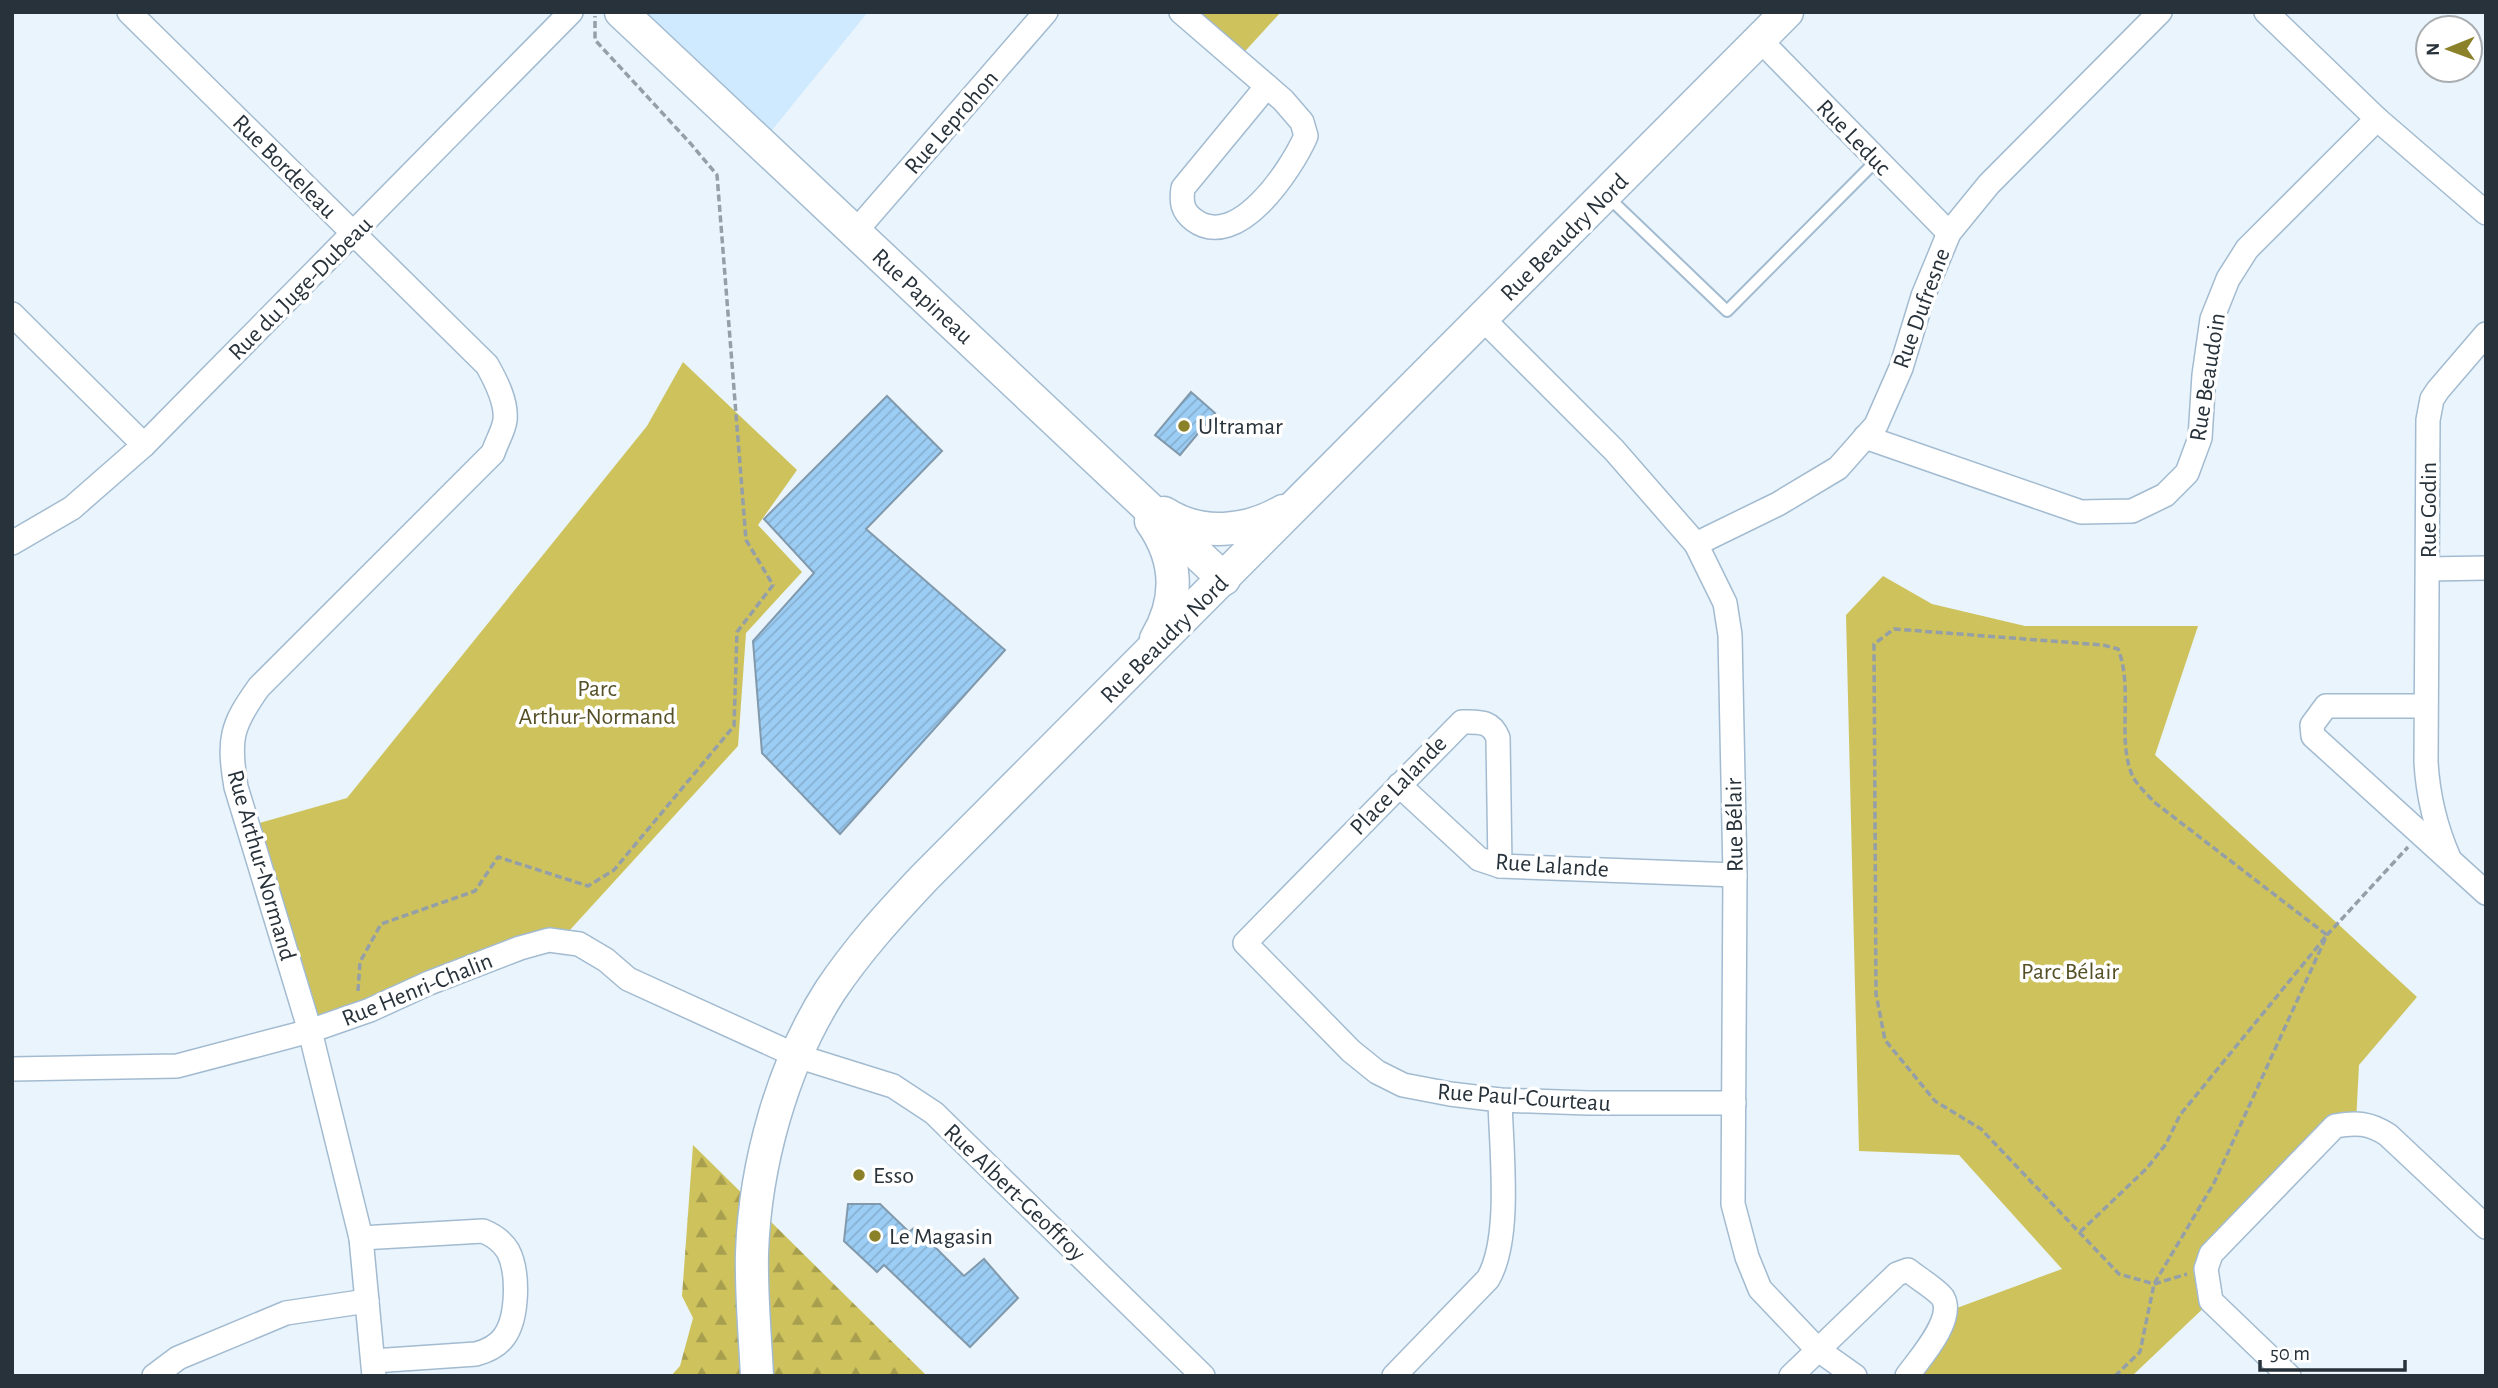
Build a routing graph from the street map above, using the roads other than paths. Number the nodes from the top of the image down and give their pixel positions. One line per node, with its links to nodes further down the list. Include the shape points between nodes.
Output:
1 (129, 12): 16 (street, Rue Bordeleau)
2 (571, 12): 16 (street, Rue du Juge-Dubeau)
3 (621, 12): 15 (main road, Rue Papineau)
4 (1046, 12): 15 (street, Rue Leprohon)
5 (1181, 12): 10 (street)
6 (1787, 12): 9 (main road, Rue Beaudry Nord)
7 (2160, 12): 17 (street, Rue Dufresne, via 1989,184)
8 (2266, 12): 11 (street)
9 (1760, 40): 12 (street, Rue Leduc); 13 (main road, Rue Beaudry Nord)
10 (1267, 86): 10 (street, via 1183,188 1185,214 1203,227 1226,226 1246,216 1271,191 1306,136 1302,122)
11 (2377, 119): 14 (street); 22 (street, Rue Beaudoin, via 2246,249 2228,279 2212,319 2200,438 2187,473 2165,495 2132,511 2081,512)
12 (1877, 160): 13 (lane, via 1727,311); 17 (street, Rue Leduc)
13 (1606, 195): 19 (main road, Rue Beaudry Nord)
14 (2486, 213)
15 (855, 232): 24 (main road, Rue Papineau)
16 (353, 233): 21 (street, Rue Bordeleau, via 487,365); 23 (street, Rue du Juge-Dubeau)
17 (1949, 233): 22 (street, Rue Dufresne, via 1901,368 1876,425)
18 (12, 314): 23 (street)
19 (1483, 318): 25 (main road, Rue Beaudry Nord); 27 (street, Rue Bélair, via 1614,450)
20 (2486, 334): 28 (street, Rue Godin, via 2438,390 2430,408)
21 (506, 423): 39 (street, Rue Arthur-Normand, via 493,453 259,687 232,736 236,787)
22 (1865, 437): 27 (street, Rue Dufresne, via 1838,468)
23 (144, 445): 26 (street, Rue du Juge-Dubeau, via 72,508)
24 (1130, 491): 25 (main road, via 1172,518 1198,528 1228,530 1265,522); 30 (main road, Rue Papineau); 31 (main road, via 1164,540 1172,571 1171,606 1148,652)
25 (1306, 497): 30 (main road, Rue Beaudry Nord)
26 (12, 543)
27 (1696, 544): 36 (street, Rue Bélair, via 1725,603 1730,635)
28 (2428, 569): 29 (street); 32 (street, Rue Godin)
29 (2486, 569)
30 (1224, 579): 31 (main road, Rue Beaudry Nord)
31 (1122, 681): 40 (main road, Rue Beaudry Nord, via 874,932 830,992)
32 (2425, 706): 34 (street, Rue Godin, via 2427,794); 34 (street, Rue Godin, via 2326,706 2312,725 2313,736)
33 (1399, 785): 35 (street, Rue Lalande, via 1479,859); 35 (street, Place Lalande, via 1462,722 1482,721 1494,729 1500,764); 38 (street, Place Lalande)
34 (2449, 858): 37 (street, Rue Godin)
35 (1500, 866): 36 (street, Rue Lalande)
36 (1735, 875): 43 (street, Rue Bélair)
37 (2486, 893)
38 (1245, 943): 42 (street, Rue Paul-Courteau, via 1377,1072 1403,1085)
39 (310, 1031): 40 (street, Rue Henri-Chalin, via 549,940 579,944 628,979); 41 (street, Rue Henri-Chalin, via 177,1066); 45 (street, Rue Arthur-Normand)
40 (797, 1056): 50 (main road, Rue Beaudry Nord, via 780,1097 761,1173 752,1253); 51 (street, Rue Albert-Geoffroy, via 893,1086 934,1113)
41 (12, 1069)
42 (1500, 1100): 43 (street, Rue Paul-Courteau); 52 (street, via 1502,1228 1493,1270)
43 (1734, 1103): 47 (street, Rue Bélair, via 1734,1204 1747,1257 1760,1289)
44 (2486, 1227): 56 (street, via 2388,1135 2356,1122 2335,1126 2211,1254 2206,1269 2211,1301)
45 (361, 1238): 46 (street, Rue Arthur-Normand); 48 (street, Rue Arthur-Normand, via 483,1231 495,1236 507,1250 515,1281 512,1319 504,1337 490,1350)
46 (367, 1301): 48 (street, Rue Arthur-Normand); 49 (street, via 286,1313 178,1358)
47 (1817, 1349): 53 (street); 54 (street, Rue Bélair); 55 (street, via 1897,1274 1908,1270 1942,1298 1946,1312 1938,1333)
48 (373, 1368)
49 (154, 1376)
50 (757, 1376)
51 (1203, 1376)
52 (1394, 1376)
53 (1791, 1376)
54 (1855, 1376)
55 (1907, 1376)
56 (2289, 1376)

